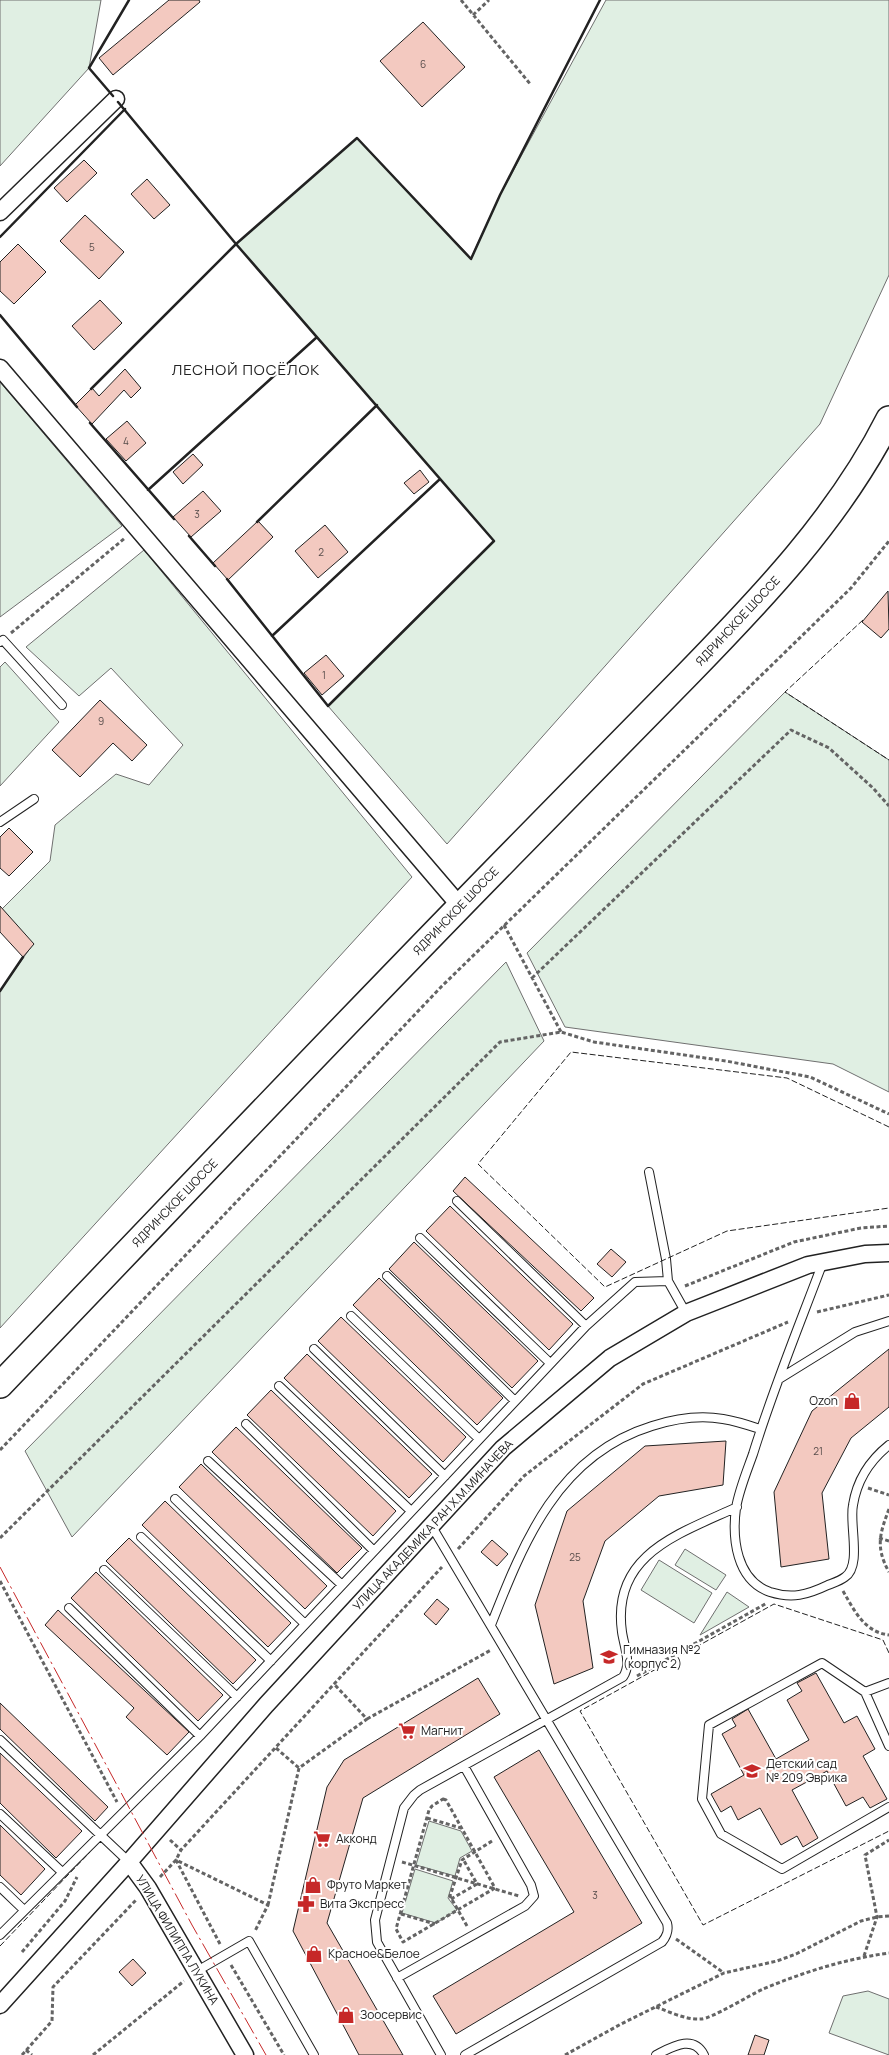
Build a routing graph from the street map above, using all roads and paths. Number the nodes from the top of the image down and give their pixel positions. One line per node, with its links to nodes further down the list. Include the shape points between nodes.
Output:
1 (461, 0): 3 (path)
2 (489, 0): 3 (path)
3 (473, 15): 4 (path)
4 (531, 85)
5 (116, 99): 6 (street)
6 (0, 212)
7 (0, 368): 9 (street)
8 (889, 419): 16 (main road, ЯДРИНСКОЕ ШОССЕ, via 838,505 797,558)
9 (137, 528): 11 (path); 16 (street)
10 (889, 541): 17 (path, via 851,588)
11 (1, 641): 12 (lane)
12 (62, 705)
13 (34, 799): 15 (lane)
14 (889, 806): 18 (path, via 829,748 791,730)
15 (0, 822)
16 (460, 906): 39 (main road, ЯДРИНСКОЕ ШОССЕ)
17 (504, 925): 18 (path); 46 (path, via 435,993)
18 (532, 978): 19 (path)
19 (561, 1032): 20 (path, via 594,1042 810,1077); 57 (path, via 500,1042)
20 (889, 1114)
21 (649, 1172): 28 (lane)
22 (456, 1201): 35 (lane)
23 (889, 1226): 29 (path, via 861,1228 794,1242)
24 (420, 1238): 37 (lane)
25 (889, 1253): 26 (street, УЛИЦА АКАДЕМИКА РАН Х.М.МИНАЧЕВА)
26 (823, 1262): 31 (street, УЛИЦА АКАДЕМИКА РАН Х.М.МИНАЧЕВА); 32 (lane)
27 (387, 1276): 41 (lane)
28 (668, 1281): 29 (lane); 35 (lane, via 635,1282)
29 (675, 1290): 31 (lane)
30 (889, 1295): 32 (path)
31 (686, 1313): 55 (street, УЛИЦА АКАДЕМИКА РАН Х.М.МИНАЧЕВА, via 610,1358 503,1448)
32 (803, 1315): 38 (lane); 61 (path, via 643,1384 524,1476)
33 (351, 1316): 44 (lane)
34 (889, 1321): 38 (lane, via 855,1332)
35 (586, 1326): 37 (lane)
36 (314, 1350): 48 (lane)
37 (550, 1364): 41 (lane)
38 (779, 1379): 43 (lane)
39 (0, 1385)
40 (279, 1386): 54 (lane)
41 (515, 1401): 44 (lane)
42 (246, 1424): 60 (lane)
43 (760, 1428): 52 (lane); 70 (lane, via 722,1419 682,1419 624,1436 585,1462 552,1497 535,1526)
44 (479, 1439): 48 (lane)
45 (889, 1445): 49 (lane, via 871,1463)
46 (0, 1450)
47 (208, 1461): 66 (lane)
48 (445, 1476): 54 (lane)
49 (858, 1485): 50 (path); 64 (lane, via 851,1522 854,1562 849,1574)
50 (889, 1495)
51 (175, 1499): 69 (lane)
52 (736, 1507): 67 (lane, via 736,1547 744,1570 758,1586); 74 (lane, via 672,1538 647,1554 632,1572 622,1594 620,1613 627,1664)
53 (889, 1509): 58 (path)
54 (411, 1512): 60 (lane)
55 (431, 1525): 61 (lane); 101 (street, УЛИЦА АКАДЕМИКА РАН Х.М.МИНАЧЕВА, via 248,1725)
56 (141, 1537): 73 (lane)
57 (0, 1538)
58 (879, 1538): 59 (path); 63 (path)
59 (889, 1541)
60 (374, 1551): 66 (lane)
61 (451, 1558): 70 (lane); 76 (path)
62 (104, 1570): 78 (lane)
63 (889, 1572)
64 (838, 1581): 67 (lane, via 803,1596); 71 (path, via 860,1619 874,1630)
65 (0, 1582): 88 (path)
66 (342, 1585): 69 (lane)
67 (781, 1595): 74 (path, via 640,1675 632,1677)
68 (69, 1608): 81 (lane)
69 (305, 1624): 73 (lane)
70 (491, 1625): 72 (lane)
71 (889, 1635)
72 (502, 1644): 79 (path); 80 (lane)
73 (271, 1661): 78 (lane)
74 (625, 1674): 80 (lane)
75 (889, 1682): 77 (lane)
76 (334, 1684): 79 (path); 84 (path)
77 (865, 1692): 83 (lane); 87 (lane, via 822,1663 709,1725 702,1799 720,1834 782,1869)
78 (237, 1697): 81 (lane)
79 (367, 1719): 86 (path)
80 (546, 1719): 85 (lane); 120 (lane, via 667,1923)
81 (200, 1736): 88 (lane)
82 (0, 1740): 93 (lane)
83 (889, 1746)
84 (276, 1748): 86 (path); 96 (path)
85 (464, 1766): 92 (lane); 98 (lane, via 420,1790 409,1800)
86 (299, 1768): 113 (path)
87 (889, 1807)
88 (123, 1812): 93 (lane)
89 (0, 1814): 103 (lane)
90 (427, 1818): 91 (path); 91 (path, via 430,1808 445,1799); 102 (path)
91 (462, 1828): 97 (path)
92 (503, 1834): 97 (path); 112 (lane, via 534,1890)
93 (100, 1835): 101 (lane); 103 (lane)
94 (168, 1837): 96 (path)
95 (889, 1840): 118 (path, via 865,1854)
96 (180, 1850): 100 (path)
97 (475, 1851): 99 (path); 109 (path)
98 (391, 1859): 102 (path); 130 (lane, via 374,1928 377,1942)
99 (463, 1859): 105 (path); 107 (path)
100 (176, 1860): 106 (path); 113 (path); 126 (path)
101 (129, 1862): 128 (street, УЛИЦА ФИЛИППА ЛУКИНА); 131 (street, УЛИЦА ФИЛИППА ЛУКИНА)
102 (414, 1866): 105 (path); 116 (path)
103 (62, 1872): 114 (lane)
104 (78, 1876): 125 (path, via 65,1901)
105 (456, 1878): 107 (path); 111 (path)
106 (157, 1881)
107 (477, 1884): 109 (path); 111 (path)
108 (0, 1886): 114 (lane)
109 (495, 1889): 112 (path); 115 (path)
110 (138, 1898): 133 (path, via 53,1987 52,2021)
111 (451, 1899): 115 (path)
112 (531, 1900): 122 (lane)
113 (268, 1905): 123 (path)
114 (24, 1910): 121 (lane)
115 (458, 1911): 119 (path); 122 (path)
116 (401, 1914): 119 (path); 119 (path, via 396,1930 403,1942)
117 (889, 1916): 118 (path)
118 (877, 1917): 127 (path); 129 (path, via 842,1928 784,1959)
119 (436, 1924)
120 (668, 1933): 129 (path); 141 (lane, via 662,1942)
121 (0, 1935)
122 (473, 1935): 130 (lane)
123 (249, 1941): 126 (lane); 139 (lane)
124 (889, 1953): 127 (path)
125 (20, 1955)
126 (226, 1955): 128 (lane); 138 (path)
127 (864, 1956): 132 (path, via 763,1989 706,2018 684,2017)
128 (197, 1971): 136 (path); 137 (street, УЛИЦА ФИЛИППА ЛУКИНА)
129 (724, 1973): 132 (path)
130 (397, 1978): 140 (lane)
131 (0, 2005)
132 (656, 2007): 142 (path)
133 (26, 2050): 134 (path); 135 (path)
134 (22, 2055)
135 (32, 2055)
136 (94, 2055)
137 (245, 2055)
138 (284, 2055)
139 (314, 2055)
140 (441, 2055)
141 (466, 2055)
142 (565, 2055)
143 (656, 2055): 144 (lane, via 684,2043 696,2045)
144 (704, 2055)

